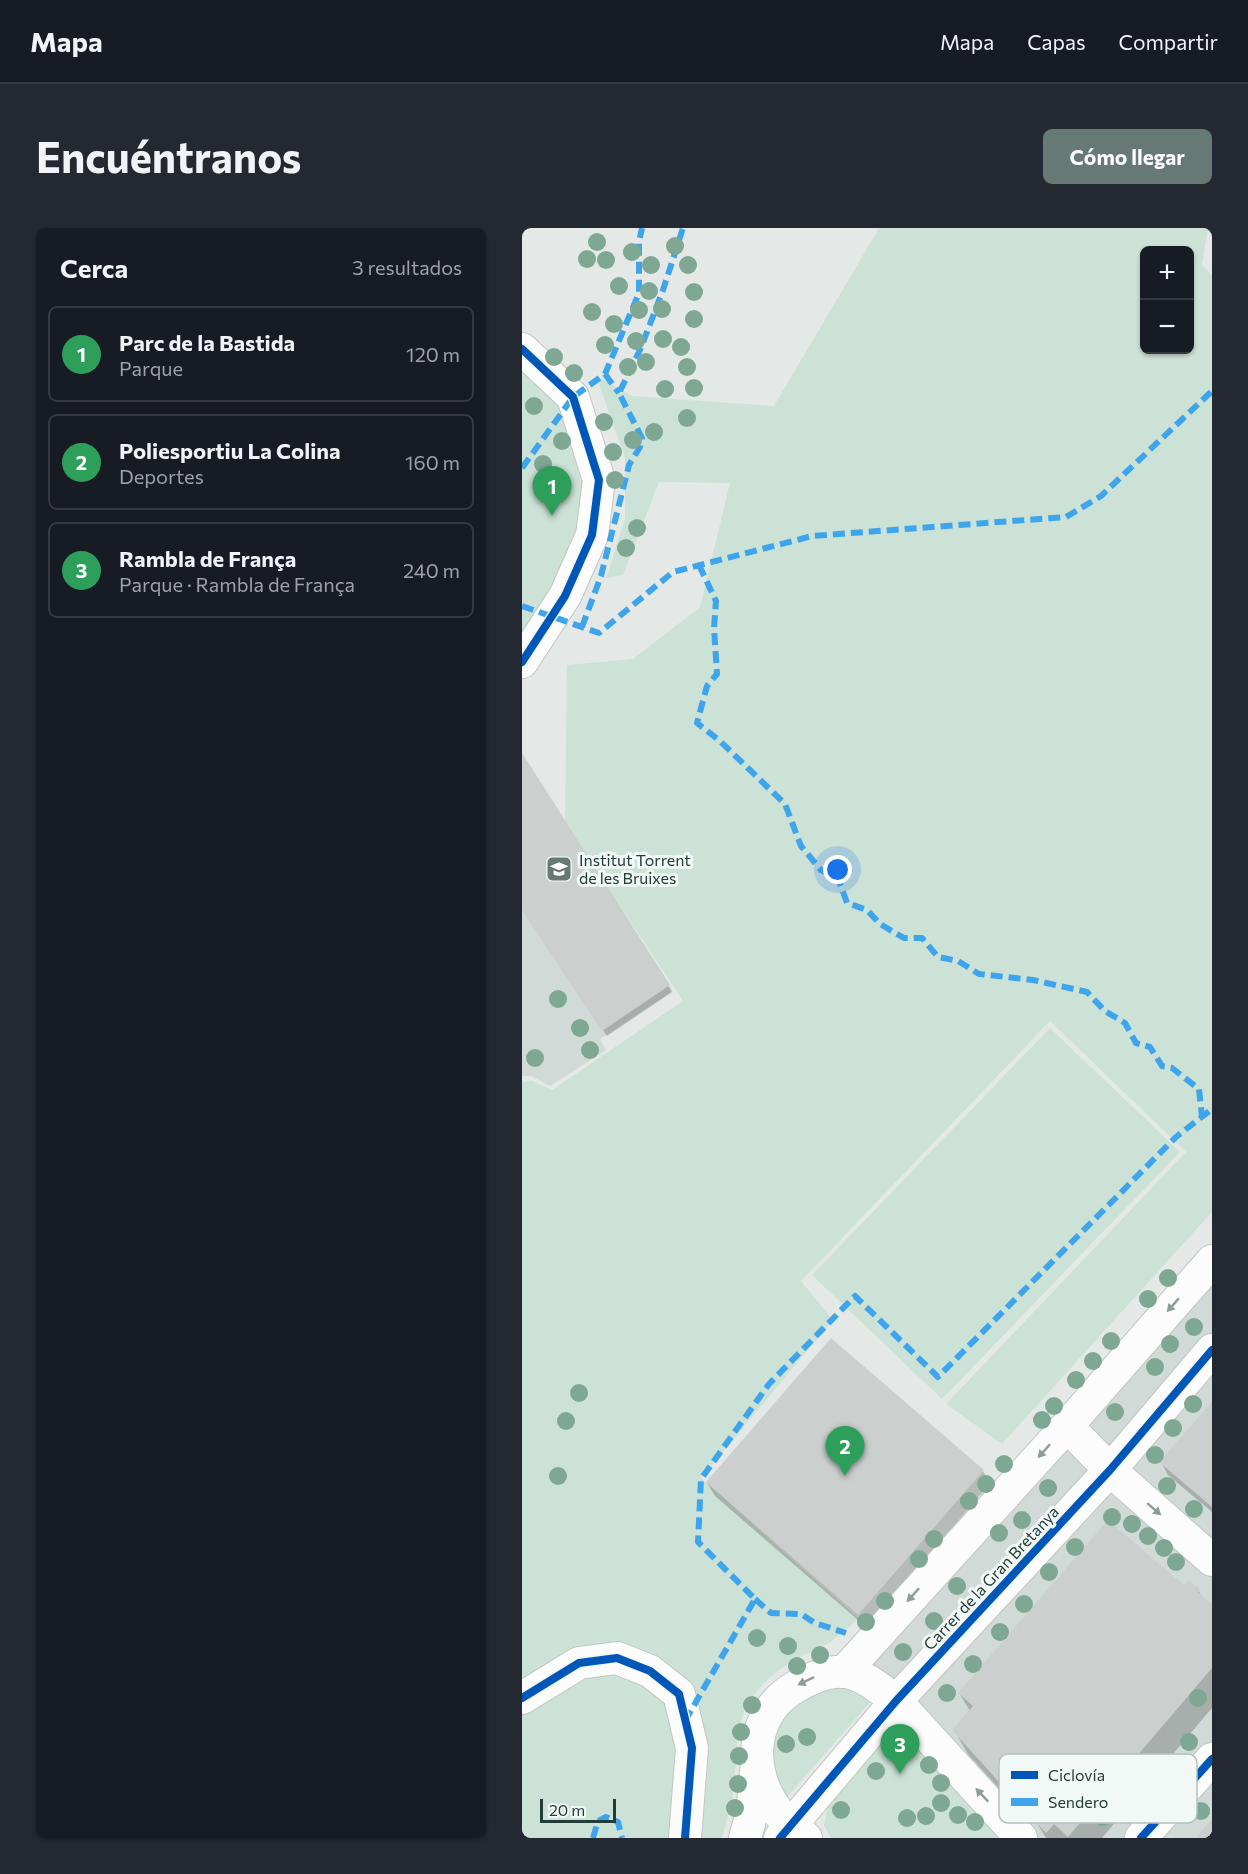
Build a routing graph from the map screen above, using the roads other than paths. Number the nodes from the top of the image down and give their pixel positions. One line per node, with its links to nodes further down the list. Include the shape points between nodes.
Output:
1 (522, 349): 2 (street, via 573,397 599,480 592,535 566,596)
2 (522, 662)
3 (1212, 1261): 5 (street, one-way to 5)
4 (1212, 1350): 6 (street, Carrer de la Gran Bretanya)
5 (1067, 1426): 6 (street); 8 (street, one-way to 8)
6 (1110, 1470): 7 (street, one-way to 7); 10 (street, Carrer de la Gran Bretanya)
7 (1212, 1560)
8 (844, 1672): 10 (street, via 872,1682); 12 (street, one-way to 12, via 808,1679 781,1696 763,1723)
9 (522, 1698): 18 (street, via 579,1663 617,1658 650,1671 679,1694 692,1748)
10 (896, 1701): 14 (street, one-way to 10); 17 (street, Carrer de la Gran Bretanya)
11 (1212, 1759): 13 (street)
12 (756, 1764): 17 (street, via 770,1801); 19 (street, via 752,1813)
13 (1197, 1776)
14 (999, 1814)
15 (1007, 1823): 20 (street, one-way to 15)
16 (1154, 1823): 21 (street)
17 (792, 1834)
18 (685, 1838)
19 (745, 1838)
20 (1021, 1838)
21 (1141, 1838)

